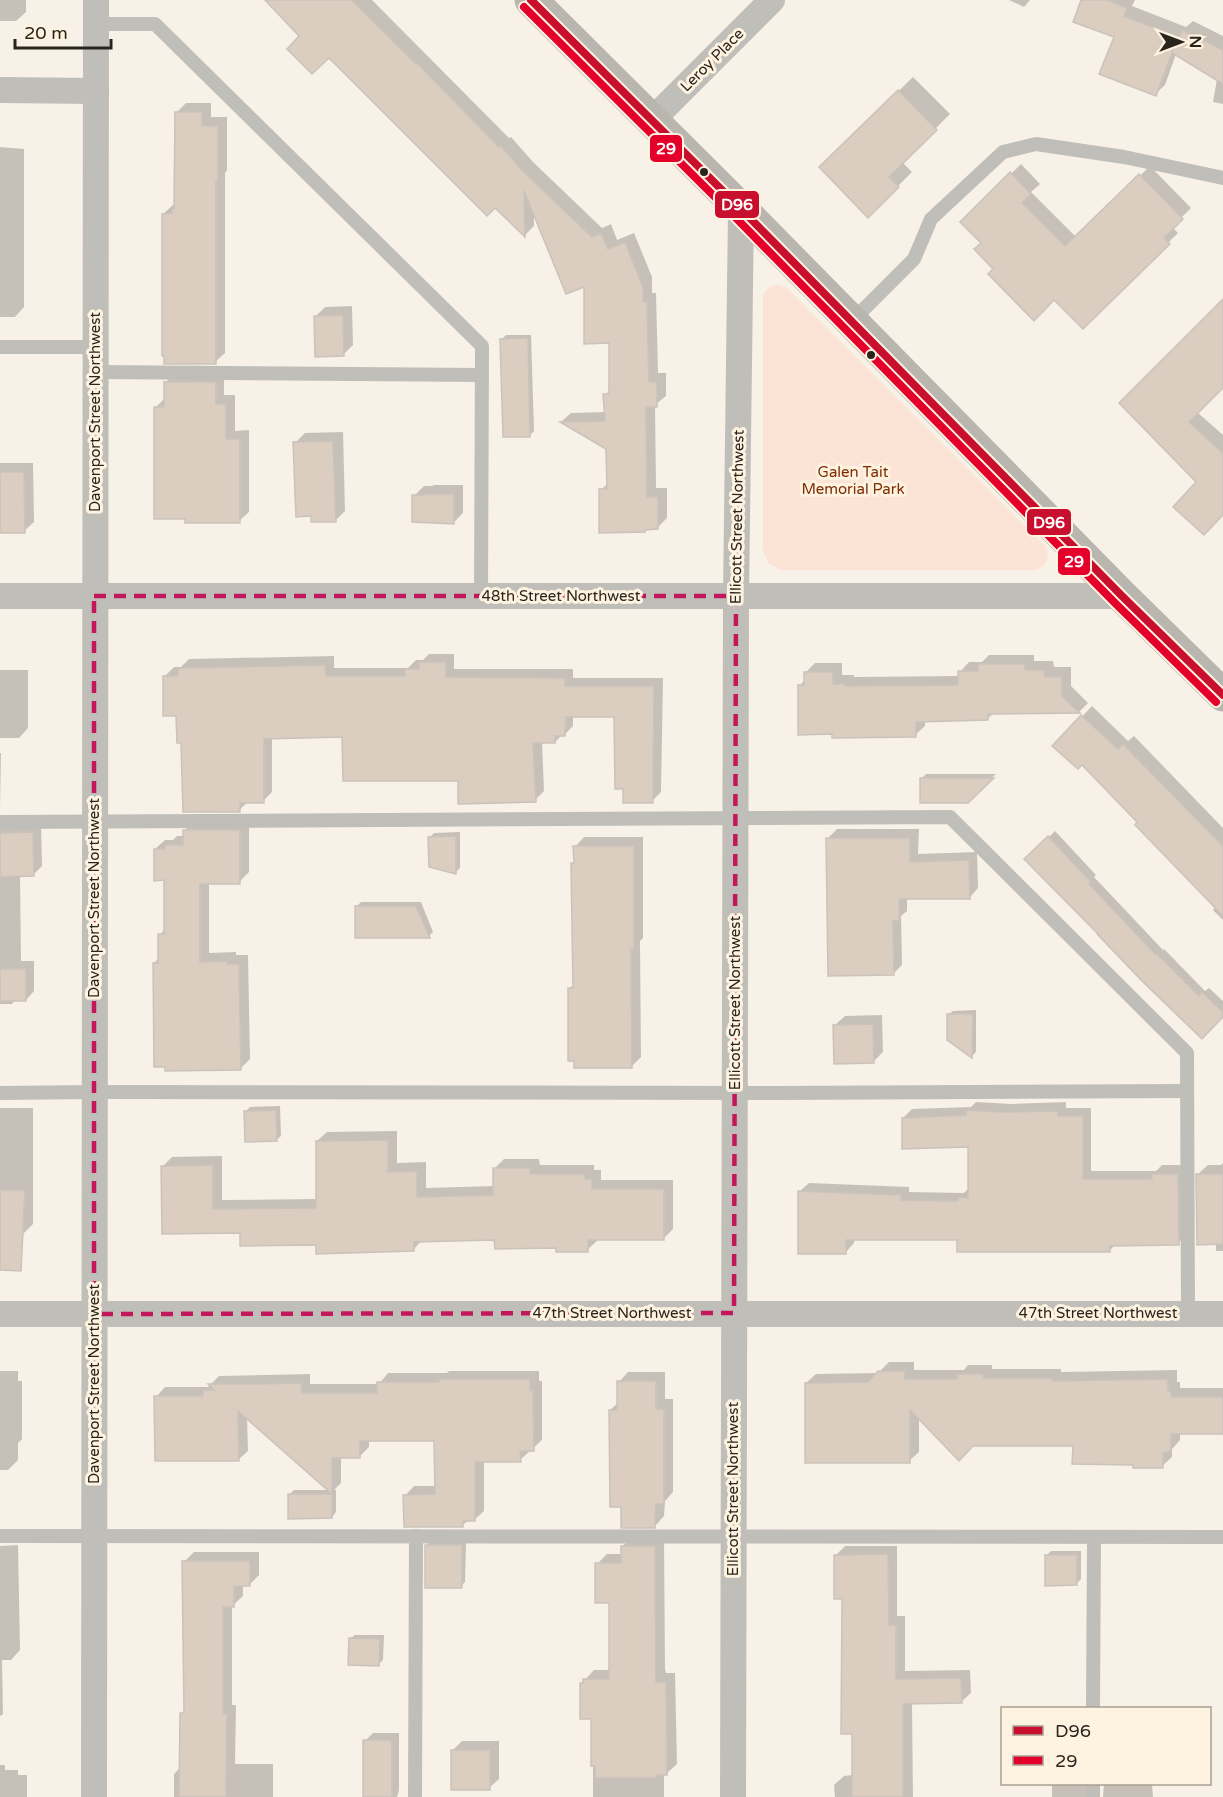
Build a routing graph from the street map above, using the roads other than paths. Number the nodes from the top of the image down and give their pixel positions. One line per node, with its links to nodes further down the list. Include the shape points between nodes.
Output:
1 (531, 0): 6 (main road)
2 (772, 0): 6 (street, Leroy Place)
3 (96, 12): 5 (street, Davenport Street Northwest); 12 (lane, via 155,24 482,346)
4 (0, 90): 5 (street)
5 (96, 91): 11 (street, Davenport Street Northwest)
6 (651, 121): 8 (main road)
7 (1223, 178): 9 (lane, via 1036,144 1003,152 931,219 914,260)
8 (741, 210): 9 (main road); 16 (street, Ellicott Street Northwest)
9 (852, 322): 17 (main road)
10 (0, 346): 11 (lane)
11 (95, 360): 12 (lane); 14 (street, Davenport Street Northwest)
12 (482, 375): 15 (lane)
13 (0, 596): 14 (street, 48th Street Northwest)
14 (94, 596): 15 (street, 48th Street Northwest); 21 (street, Davenport Street Northwest)
15 (481, 596): 16 (street, 48th Street Northwest)
16 (736, 596): 17 (street, 48th Street Northwest); 19 (street, Ellicott Street Northwest)
17 (1122, 596): 18 (main road)
18 (1223, 695)
19 (735, 817): 21 (lane); 22 (lane, via 950,817 1187,1053); 25 (street, Ellicott Street Northwest)
20 (0, 822): 21 (lane)
21 (94, 822): 23 (street, Davenport Street Northwest)
22 (1187, 1091): 25 (lane); 29 (lane)
23 (94, 1092): 24 (lane); 25 (lane); 28 (street, Davenport Street Northwest)
24 (0, 1093)
25 (734, 1093): 26 (street, Ellicott Street Northwest)
26 (734, 1313): 28 (street, 47th Street Northwest); 29 (street, 47th Street Northwest); 34 (street, Ellicott Street Northwest)
27 (0, 1314): 28 (street, 47th Street Northwest)
28 (94, 1314): 32 (street, Davenport Street Northwest)
29 (1188, 1314): 30 (street, 47th Street Northwest)
30 (1223, 1314)
31 (0, 1536): 32 (lane)
32 (94, 1536): 33 (lane); 38 (street, Davenport Street Northwest)
33 (416, 1536): 34 (lane); 39 (lane)
34 (733, 1536): 35 (lane); 40 (street, Ellicott Street Northwest)
35 (1094, 1537): 36 (lane); 37 (lane)
36 (1223, 1537)
37 (1093, 1707)
38 (94, 1797)
39 (416, 1797)
40 (733, 1797)

